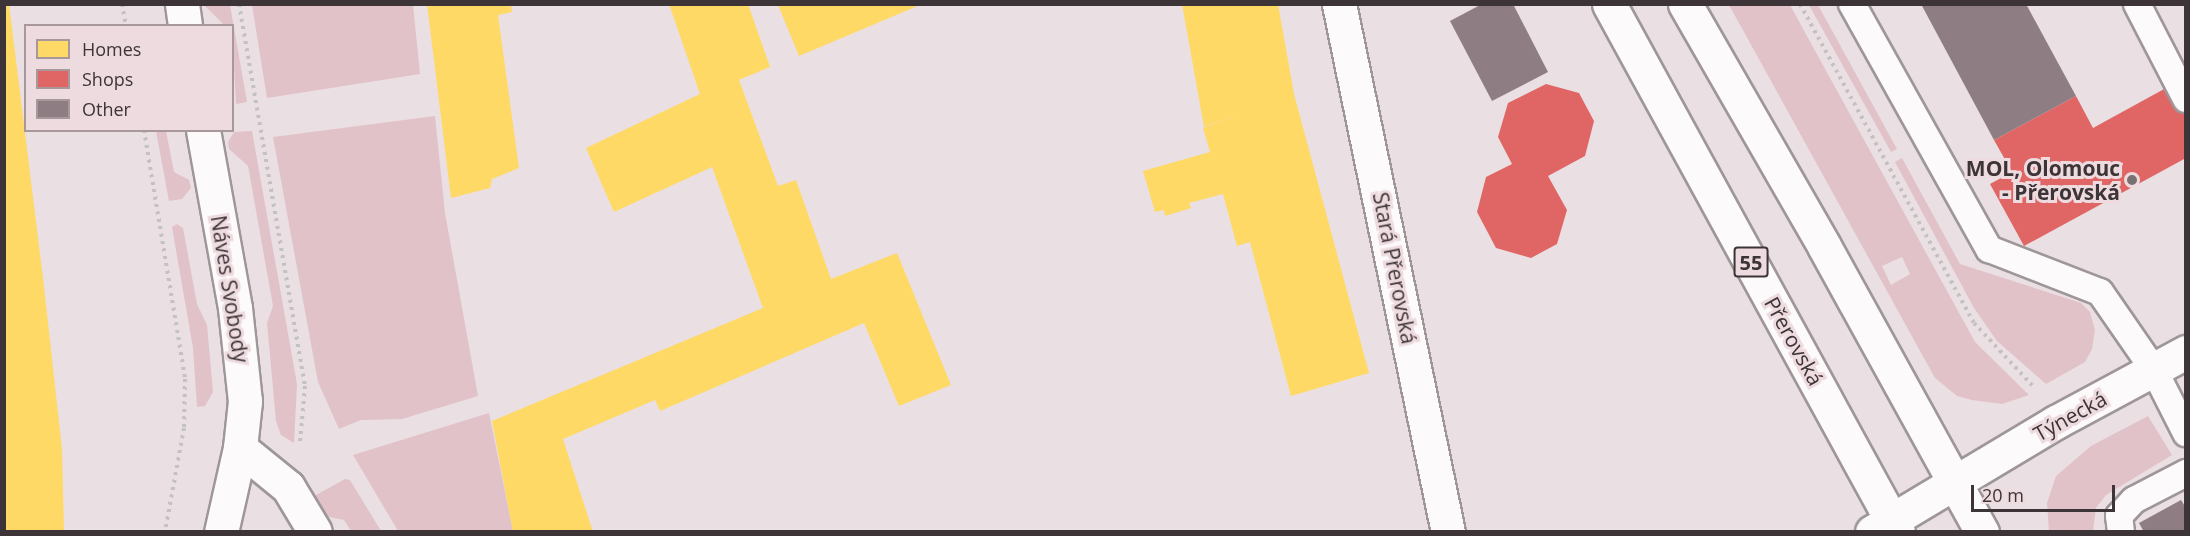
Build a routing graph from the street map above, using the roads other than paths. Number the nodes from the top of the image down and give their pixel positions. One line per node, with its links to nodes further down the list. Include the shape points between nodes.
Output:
1 (182, 4): 7 (street)
2 (1339, 4): 19 (street, Stará Přerovská)
3 (1609, 4): 16 (street, Přerovská / 55)
4 (1685, 4): 15 (street)
5 (1852, 4): 11 (lane, via 1989,249 2100,292)
6 (2137, 4): 8 (lane)
7 (185, 24)
8 (2186, 99)
9 (204, 132): 13 (street, Náves Svobody, via 239,339 244,401)
10 (2186, 352): 11 (street, Týnecká)
11 (2154, 370): 12 (lane); 15 (street, Týnecká)
12 (2186, 433)
13 (240, 448): 17 (street, Náves Svobody); 18 (street, via 288,488)
14 (2186, 473): 21 (lane, via 2134,500 2119,516)
15 (1955, 482): 16 (street, Týnecká); 20 (street)
16 (1888, 527)
17 (221, 531)
18 (315, 531)
19 (1448, 531)
20 (1982, 531)
21 (2121, 531)

